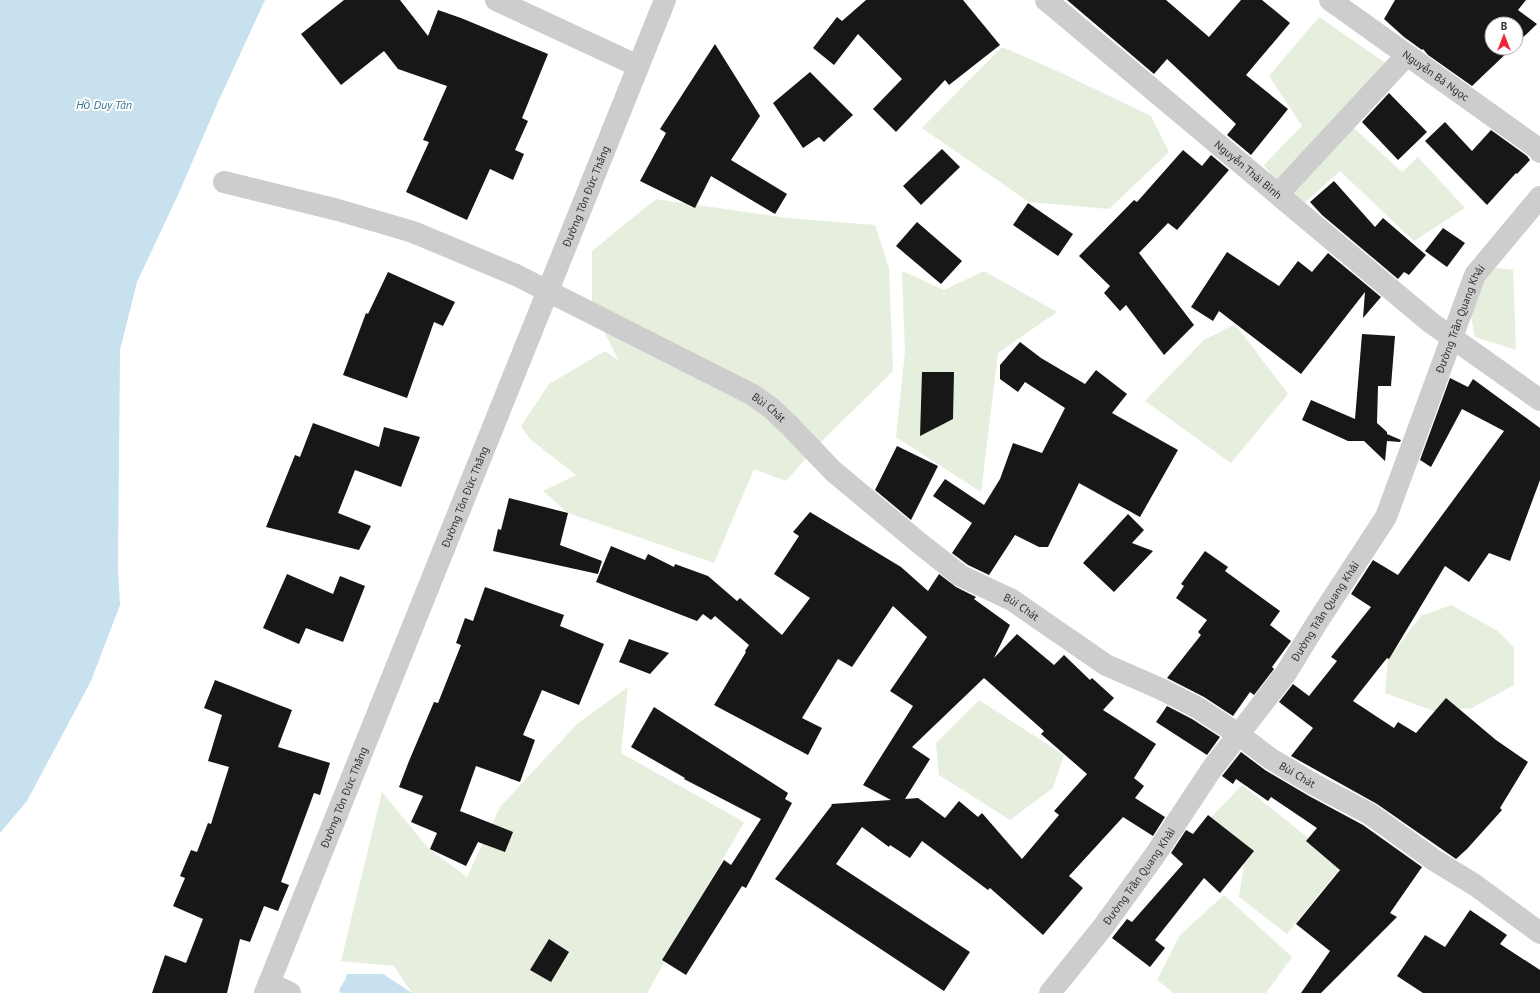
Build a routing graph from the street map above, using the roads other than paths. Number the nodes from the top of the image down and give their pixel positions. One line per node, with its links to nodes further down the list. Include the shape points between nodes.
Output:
1 (496, 0): 6 (street)
2 (664, 0): 6 (street, Đường Tôn Đức Thắng)
3 (1046, 0): 9 (street, Nguyễn Thái Bình)
4 (1330, 0): 5 (street, Nguyễn Bá Ngọc)
5 (1407, 55): 7 (street, Nguyễn Bá Ngọc); 9 (street)
6 (638, 66): 11 (street, Đường Tôn Đức Thắng)
7 (1540, 152)
8 (224, 182): 11 (street, Bùi Chát, via 338,210 413,232 516,275)
9 (1278, 194): 12 (street, Nguyễn Thái Bình)
10 (1540, 197): 12 (street, Đường Trần Quang Khải, via 1475,275)
11 (547, 292): 14 (street, Bùi Chát, via 753,395 789,425 833,471 961,576 1012,600 1106,665 1198,708); 16 (street, Đường Tôn Đức Thắng)
12 (1451, 338): 13 (street, Nguyễn Thái Bình); 14 (street, Đường Trần Quang Khải, via 1386,517 1286,673)
13 (1540, 400)
14 (1238, 734): 15 (street, Bùi Chát, via 1271,759 1370,814 1434,860 1475,885); 18 (street, Đường Trần Quang Khải, via 1155,855)
15 (1540, 933)
16 (267, 988): 17 (street)
17 (290, 993)
18 (1050, 993)

